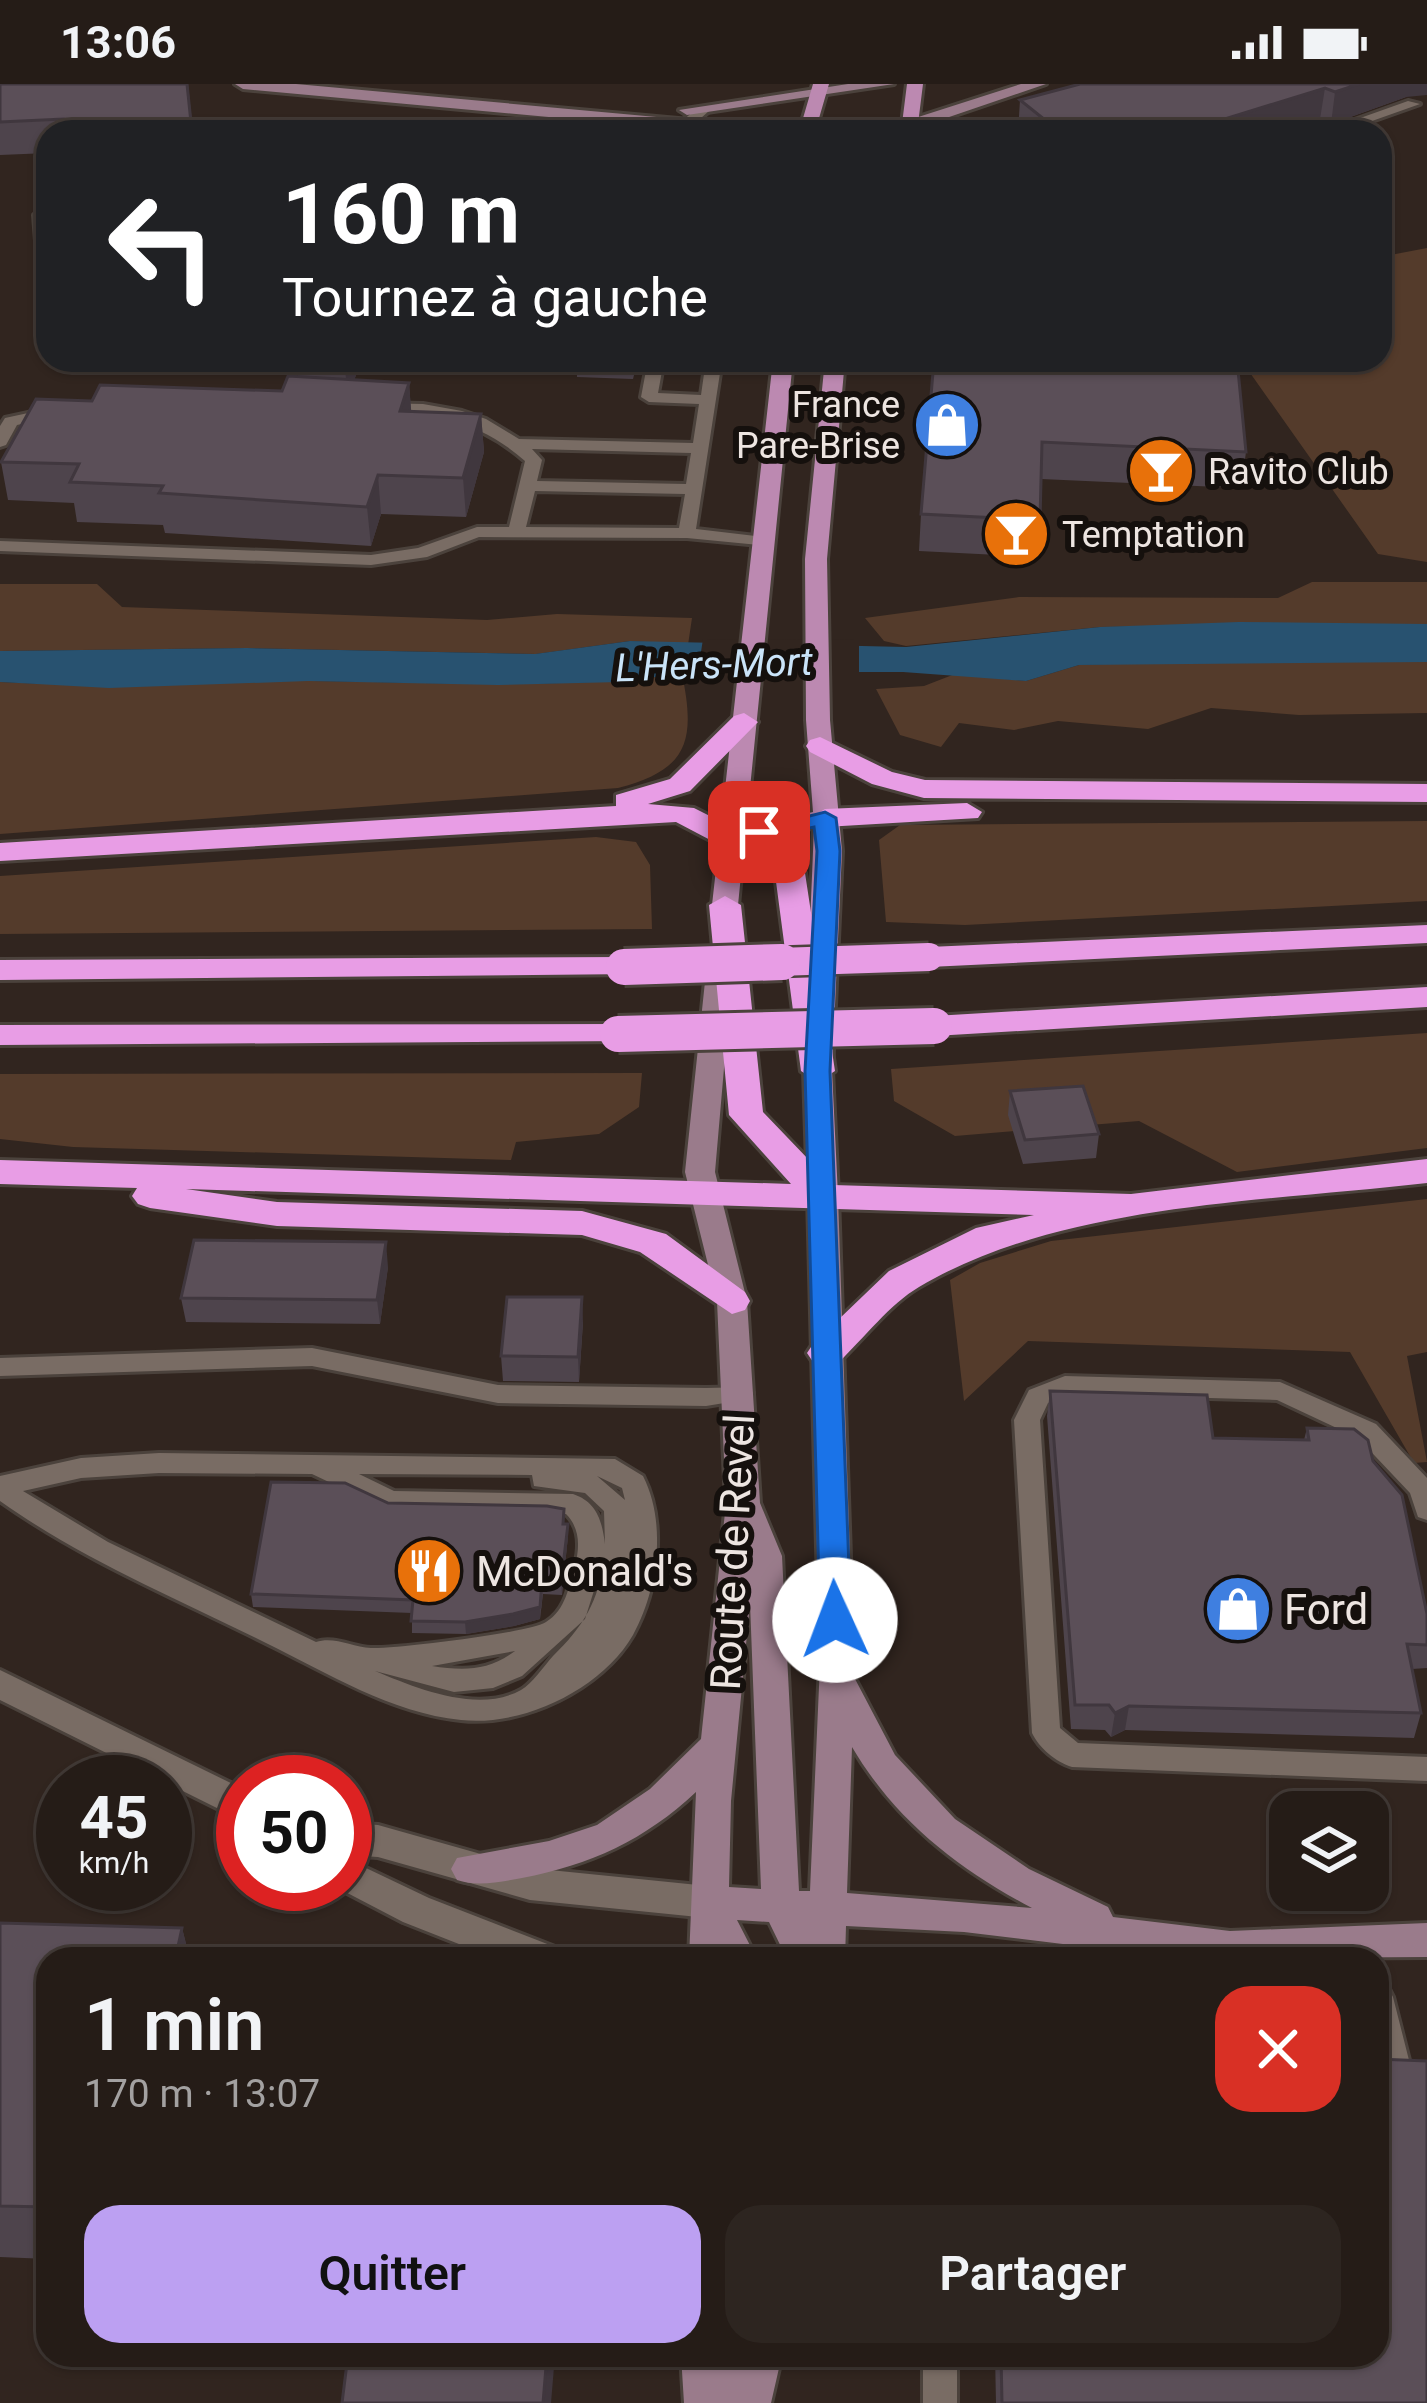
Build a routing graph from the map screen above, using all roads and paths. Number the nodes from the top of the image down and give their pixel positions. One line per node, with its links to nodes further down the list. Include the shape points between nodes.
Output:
1 (243, 84): 7 (main road)
2 (886, 84): 5 (main road)
3 (915, 84): 12 (main road)
4 (1038, 84): 13 (main road)
5 (818, 88): 8 (main road); 11 (main road)
6 (1413, 104): 14 (lane)
7 (507, 106): 8 (main road); 9 (main road)
8 (702, 111): 10 (lane)
9 (612, 120)
10 (690, 120)
11 (810, 120)
12 (913, 120)
13 (935, 120)
14 (1364, 120)
15 (654, 372): 19 (lane, via 649,397)
16 (711, 372): 19 (lane)
17 (782, 372): 29 (main road, Route de Revel)
18 (834, 372): 32 (main road, via 816,599)
19 (706, 400): 24 (lane)
20 (367, 406): 23 (lane, via 447,408)
21 (74, 410): 22 (lane, via 11,421)
22 (0, 442)
23 (518, 444): 24 (lane); 25 (lane, via 534,460)
24 (698, 448): 26 (lane)
25 (528, 486): 26 (lane); 27 (lane)
26 (694, 490): 28 (lane)
27 (517, 530): 28 (lane); 30 (lane, via 371,560)
28 (687, 533): 29 (lane)
29 (764, 542): 31 (main road, Route de Revel)
30 (0, 546)
31 (744, 722): 35 (highway, via 680,785); 37 (main road, Route de Revel)
32 (819, 733): 33 (highway, via 882,778 924,789); 36 (main road)
33 (1354, 792): 34 (highway); 36 (highway)
34 (1427, 793)
35 (583, 814): 37 (highway, via 683,814); 38 (highway)
36 (825, 818): 37 (main road); 44 (main road)
37 (734, 840): 39 (main road, Route de Revel); 44 (highway, via 790,873)
38 (0, 852)
39 (725, 905): 48 (main road, Route de Revel, via 700,1172); 49 (highway, via 746,1115)
40 (1427, 934): 41 (highway, bridge, via 624,967)
41 (0, 970)
42 (1427, 997): 43 (highway, bridge, via 618,1034)
43 (0, 1035)
44 (818, 1071): 49 (main road)
45 (1427, 1171): 50 (highway)
46 (0, 1172): 47 (highway)
47 (65, 1175): 48 (highway); 51 (highway, via 178,1203 278,1214 582,1223 652,1243)
48 (708, 1196): 49 (highway); 51 (main road, Route de Revel)
49 (823, 1196): 50 (highway); 52 (main road)
50 (1131, 1206): 52 (highway, via 951,1251 902,1280)
51 (732, 1301): 54 (main road, Route de Revel)
52 (826, 1353): 60 (main road)
53 (0, 1366): 54 (lane, via 312,1357 498,1394)
54 (740, 1393): 57 (main road, Route de Revel)
55 (310, 1462): 56 (lane, via 81,1468); 59 (lane, via 391,1501 573,1504 589,1520 592,1553 575,1611 527,1662 497,1678 431,1679); 59 (lane, via 606,1466 634,1483 640,1565 632,1615 593,1664 508,1705 466,1710 426,1702)
56 (0, 1487): 59 (lane, via 62,1533)
57 (743, 1503): 62 (main road, Route de Revel); 69 (main road, via 765,1556)
58 (1427, 1510): 63 (lane, via 1422,1489 1367,1431 1280,1391 1065,1385 1038,1397 1028,1420 1046,1732 1059,1744 1072,1755)
59 (294, 1643)
60 (837, 1664): 70 (main road); 72 (main road, via 853,1720 902,1790 1022,1887)
61 (0, 1684): 64 (street)
62 (720, 1743): 66 (main road, via 635,1825 578,1851); 68 (main road, Route de Revel)
63 (1427, 1769)
64 (216, 1792)
65 (372, 1841): 66 (street)
66 (470, 1869): 68 (street, via 530,1884)
67 (372, 1888): 73 (street)
68 (708, 1902): 69 (main road); 74 (main road, Route de Revel); 75 (main road)
69 (781, 1908): 70 (main road); 76 (main road)
70 (830, 1909): 72 (main road); 77 (main road)
71 (1427, 1940): 79 (main road)
72 (1139, 1946): 78 (main road)
73 (510, 1947)
74 (708, 1947)
75 (732, 1947)
76 (801, 1947)
77 (827, 1947)
78 (1184, 1947)
79 (1388, 1947)
80 (1389, 2036): 81 (lane)
81 (1400, 2072)
82 (704, 2367): 86 (main road)
83 (729, 2367): 87 (main road)
84 (757, 2367): 88 (main road)
85 (940, 2367): 89 (lane)
86 (706, 2403)
87 (727, 2403)
88 (749, 2403)
89 (940, 2403)

